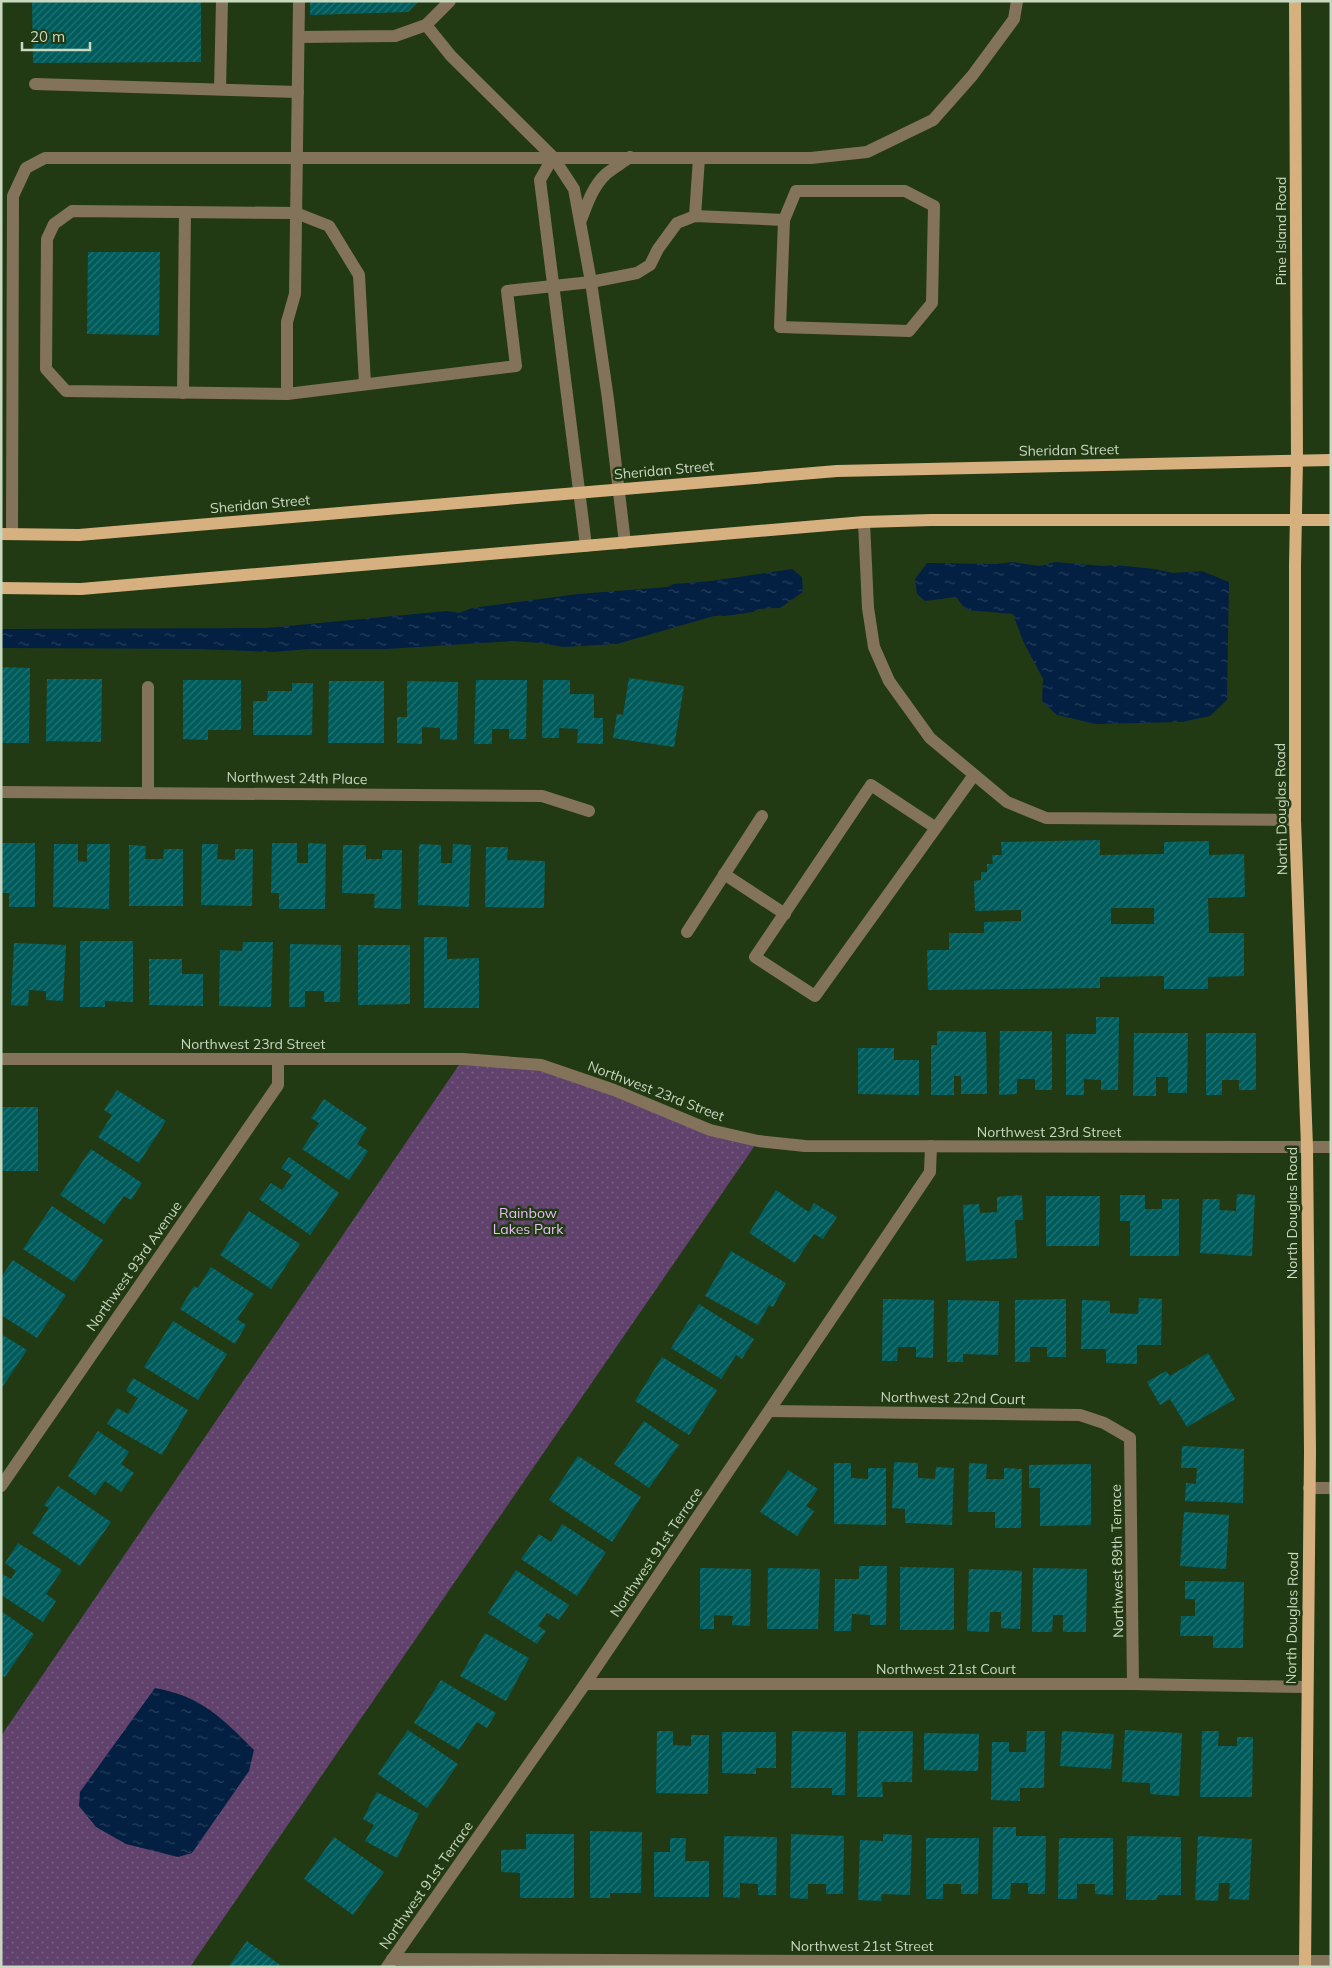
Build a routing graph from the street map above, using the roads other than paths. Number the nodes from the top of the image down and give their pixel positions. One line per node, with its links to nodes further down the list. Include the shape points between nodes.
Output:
1 (222, 1): 9 (street)
2 (298, 1): 7 (street)
3 (450, 1): 6 (street)
4 (1017, 1): 14 (street, via 1014,19 972,76 933,120 867,152 811,158)
5 (1295, 1): 25 (main road, Pine Island Road)
6 (426, 25): 7 (street, via 395,36); 11 (street, via 451,56)
7 (299, 37): 10 (street)
8 (35, 84): 9 (street)
9 (220, 89): 10 (street)
10 (298, 92): 12 (street)
11 (553, 157): 12 (street); 13 (street); 19 (street, via 574,189); 21 (street, via 540,180)
12 (298, 158): 16 (street); 32 (street, via 45,158 26,168 13,196)
13 (630, 158): 14 (street); 19 (street, via 600,180)
14 (699, 158): 17 (street)
15 (185, 212): 16 (street); 23 (street); 23 (street, via 72,211 54,224 47,239 46,369 66,391)
16 (296, 213): 22 (street, via 329,226 359,275); 24 (street, via 295,294 287,322)
17 (695, 216): 18 (street); 20 (street, via 677,223 650,265 637,273)
18 (784, 220): 18 (street, via 796,191 905,191 934,206 932,303 909,331 780,327)
19 (580, 223): 20 (street)
20 (592, 282): 21 (street); 27 (street)
21 (553, 286): 22 (street, via 507,291 516,366); 28 (street)
22 (365, 384): 24 (street)
23 (183, 392): 24 (street)
24 (287, 394)
25 (1297, 460): 26 (main road, Sheridan Street); 27 (main road, Sheridan Street, via 838,471); 29 (main road, North Douglas Road)
26 (1331, 460)
27 (618, 489): 28 (main road, Sheridan Street); 33 (street)
28 (580, 492): 32 (main road, Sheridan Street, via 79,535); 34 (street)
29 (1295, 519): 30 (main road); 31 (main road); 42 (main road, North Douglas Road)
30 (1331, 520)
31 (864, 522): 33 (main road); 37 (street, via 868,608 874,648 889,681 930,738)
32 (7, 534)
33 (625, 542): 34 (main road)
34 (586, 546): 35 (main road, via 81,588)
35 (1, 588)
36 (148, 688): 39 (street)
37 (974, 775): 42 (street, via 1007,802 1046,818); 43 (street)
38 (1, 792): 39 (street, Northwest 24th Place)
39 (148, 792): 40 (street, Northwest 24th Place, via 542,796)
40 (589, 811)
41 (762, 816): 44 (street)
42 (1295, 820): 50 (main road, North Douglas Road)
43 (936, 828): 45 (street, via 871,785); 45 (street, via 815,996 755,957)
44 (724, 874): 45 (street); 46 (street)
45 (785, 914)
46 (687, 932)
47 (1, 1058): 48 (street, Northwest 23rd Street)
48 (278, 1059): 49 (street, Northwest 23rd Street, via 464,1059 541,1065 614,1090 710,1130 758,1141 805,1146); 54 (street, Northwest 93rd Avenue, via 278,1085)
49 (931, 1146): 50 (street, Northwest 23rd Street); 52 (street, Northwest 91st Terrace, via 930,1172)
50 (1307, 1147): 51 (street, Northwest 23rd Street); 55 (main road, North Douglas Road)
51 (1331, 1147)
52 (770, 1410): 53 (street, Northwest 22nd Court, via 1080,1415 1104,1423); 57 (street, Northwest 91st Terrace)
53 (1130, 1438): 58 (street, Northwest 89th Terrace)
54 (1, 1486)
55 (1309, 1488): 56 (street); 59 (main road, North Douglas Road)
56 (1331, 1488)
57 (585, 1684): 58 (street, Northwest 21st Court); 61 (street, Northwest 91st Terrace)
58 (1133, 1684): 59 (street, Northwest 21st Court)
59 (1306, 1687): 65 (main road, North Douglas Road)
60 (1331, 1960): 65 (street, Northwest 21st Street)
61 (390, 1963): 62 (street, Northwest 21st Street)
62 (826, 1964): 63 (street, Northwest 21st Street)
63 (1010, 1964): 64 (street, Northwest 21st Street)
64 (1213, 1964): 65 (street, Northwest 21st Street)
65 (1305, 1964)

